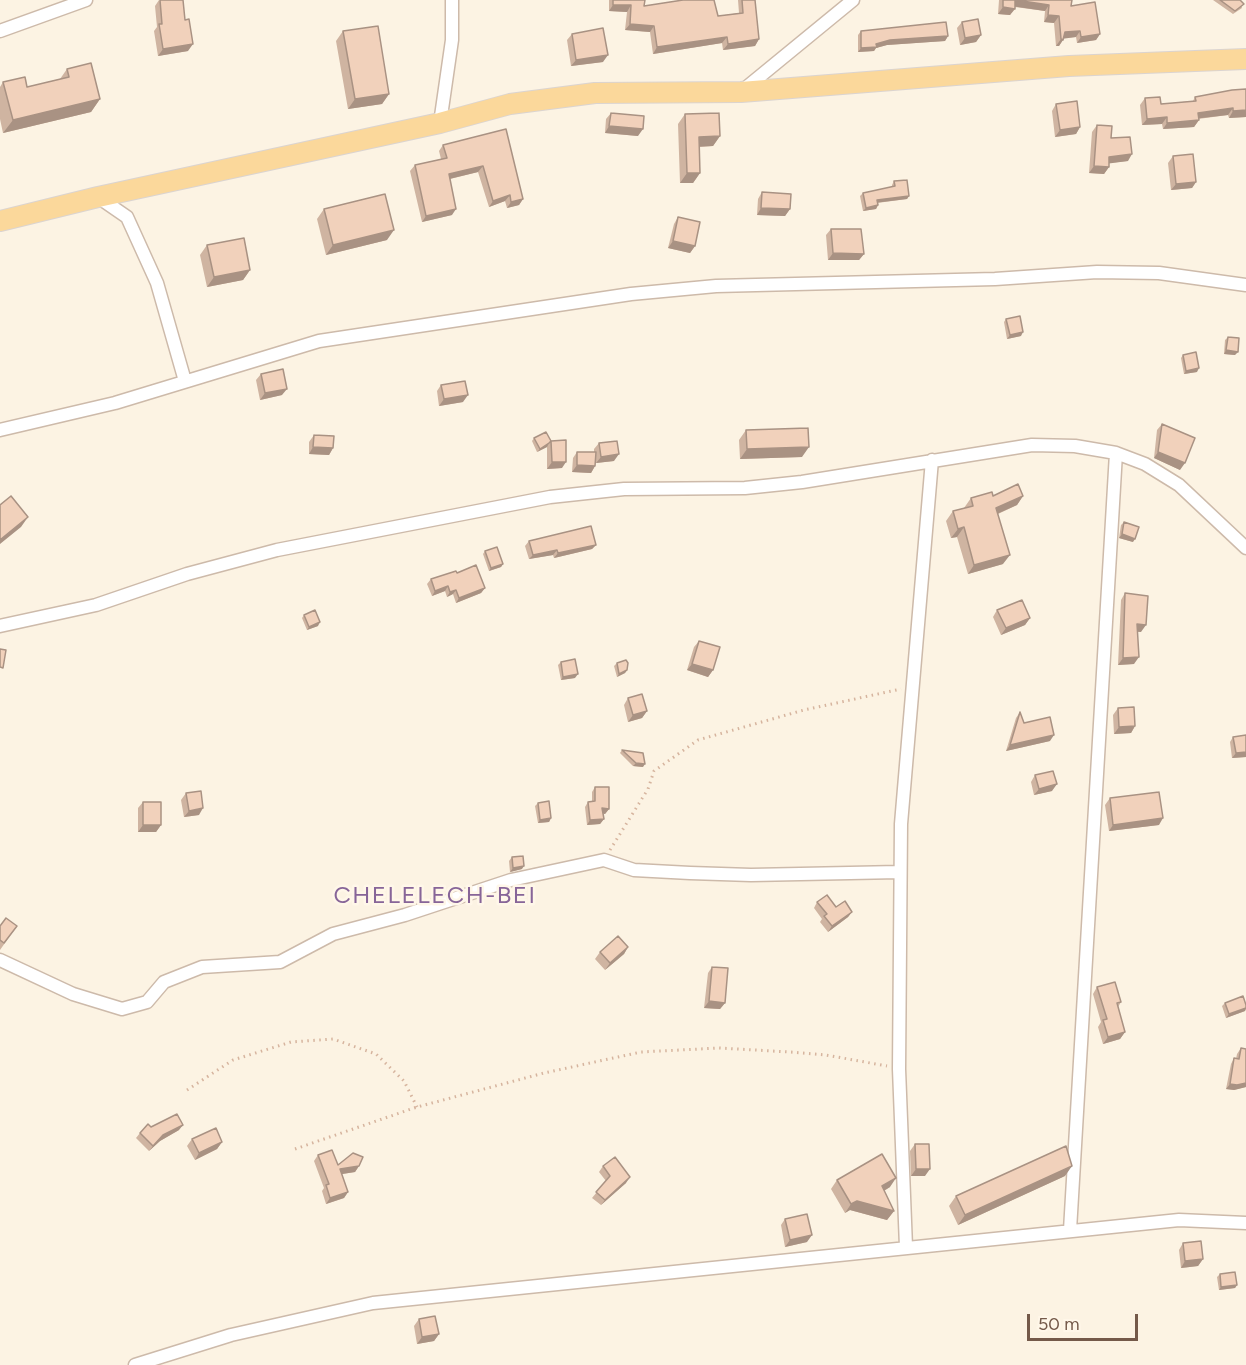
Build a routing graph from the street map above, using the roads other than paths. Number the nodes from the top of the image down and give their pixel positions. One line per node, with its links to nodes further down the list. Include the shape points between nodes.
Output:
1 (86, 0): 4 (street)
2 (452, 0): 7 (street, via 452,40)
3 (853, 0): 6 (street)
4 (0, 32)
5 (1246, 59): 6 (main road, via 1069,66)
6 (741, 92): 7 (main road, via 595,93 510,104)
7 (440, 123): 8 (main road)
8 (98, 197): 9 (main road); 11 (street, via 127,217 157,283)
9 (0, 221)
10 (1246, 285): 11 (street, via 1159,273 1097,272 984,280 716,286 631,294 319,341)
11 (185, 381): 12 (street, via 115,403)
12 (0, 430)
13 (1116, 453): 14 (street, via 1075,446 1032,445); 15 (street, via 1179,484); 20 (street)
14 (932, 460): 16 (street, via 745,488 624,489 550,497 277,550 96,604); 17 (street)
15 (1246, 548)
16 (0, 626)
17 (899, 872): 18 (street, via 690,873 634,870 604,860 511,880 333,934 280,962 202,967 164,982 147,1002 122,1009 73,994); 21 (street, via 899,1069)
18 (0, 960)
19 (1246, 1223): 20 (street, via 1179,1220)
20 (1070, 1230): 21 (street)
21 (906, 1246): 22 (street, via 373,1303 231,1335)
22 (135, 1365)

